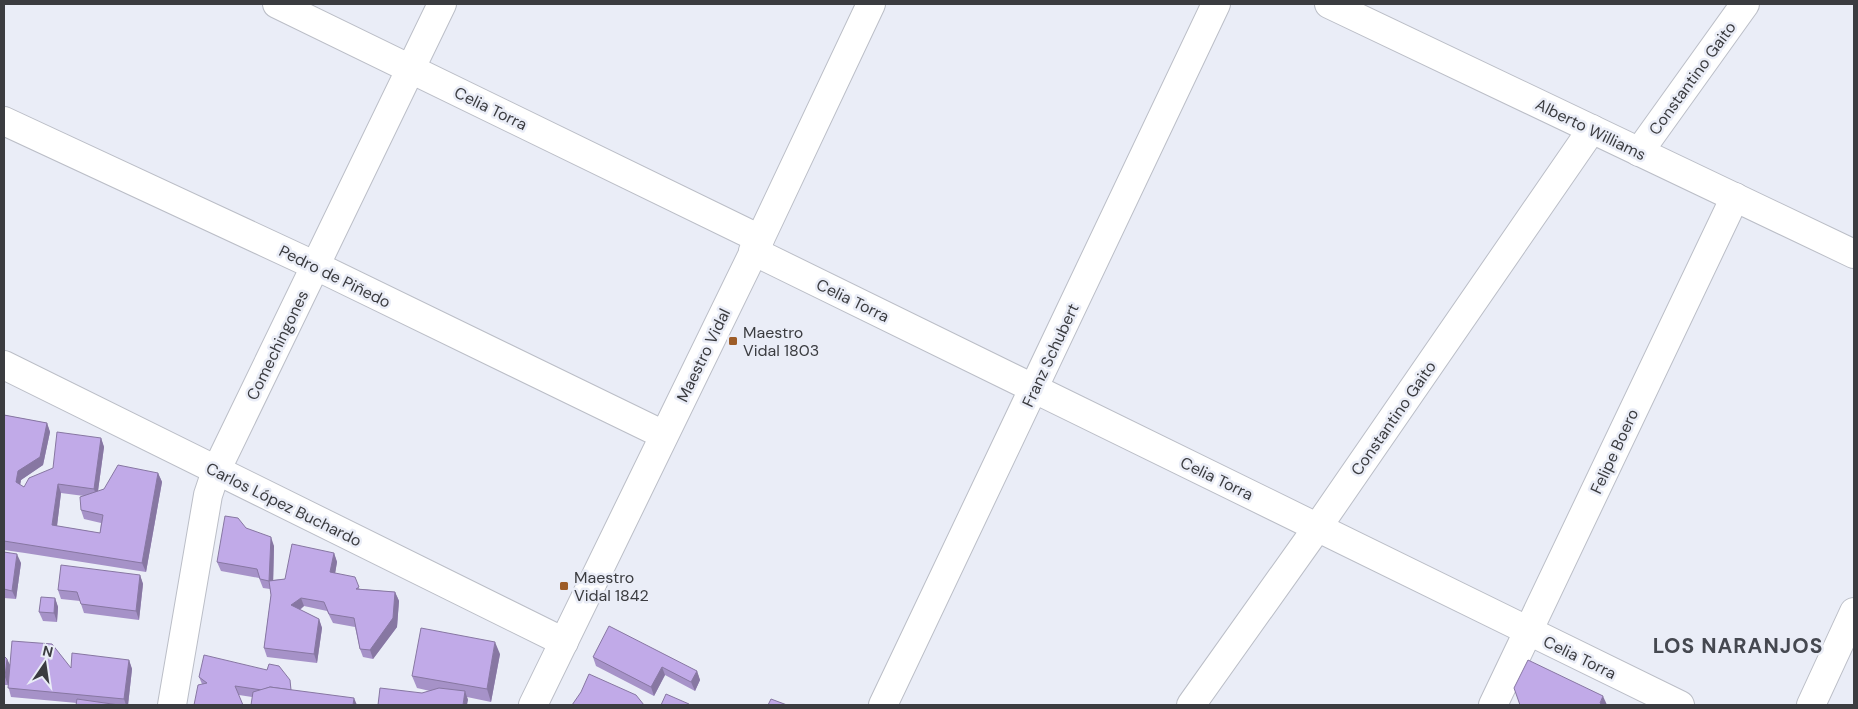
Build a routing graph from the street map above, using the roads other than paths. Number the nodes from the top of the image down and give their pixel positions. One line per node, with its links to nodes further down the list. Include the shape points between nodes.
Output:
1 (277, 4): 7 (street, Celia Torra)
2 (442, 4): 7 (street, Comechingones)
3 (871, 4): 12 (street, Maestro Vidal)
4 (1216, 4): 16 (street, Franz Schubert)
5 (1329, 4): 9 (street, Alberto Williams)
6 (1745, 4): 10 (street, Constantino Gaito)
7 (411, 69): 12 (street, Celia Torra); 14 (street, Comechingones)
8 (4, 121): 14 (street, Pedro de Piñedo)
9 (1592, 129): 10 (street, Alberto Williams); 19 (street, Constantino Gaito)
10 (1639, 152): 11 (street, Alberto Williams)
11 (1735, 197): 13 (street, Alberto Williams); 21 (street, Felipe Boero)
12 (756, 245): 16 (street, Celia Torra); 17 (street, Maestro Vidal)
13 (1854, 254)
14 (316, 266): 17 (street, Pedro de Piñedo); 18 (street, Comechingones)
15 (4, 365): 18 (street, Carlos López Buchardo)
16 (1034, 389): 19 (street, Celia Torra); 25 (street, Franz Schubert)
17 (664, 436): 22 (street, Maestro Vidal)
18 (216, 471): 22 (street, Carlos López Buchardo); 23 (street, Comechingones, via 208,495)
19 (1317, 528): 21 (street, Celia Torra); 26 (street, Constantino Gaito)
20 (1854, 612): 29 (street)
21 (1529, 631): 27 (street, Felipe Boero); 28 (street, Celia Torra)
22 (564, 642): 24 (street, Maestro Vidal)
23 (172, 705)
24 (533, 705)
25 (883, 705)
26 (1191, 705)
27 (1493, 705)
28 (1680, 705)
29 (1811, 705)

